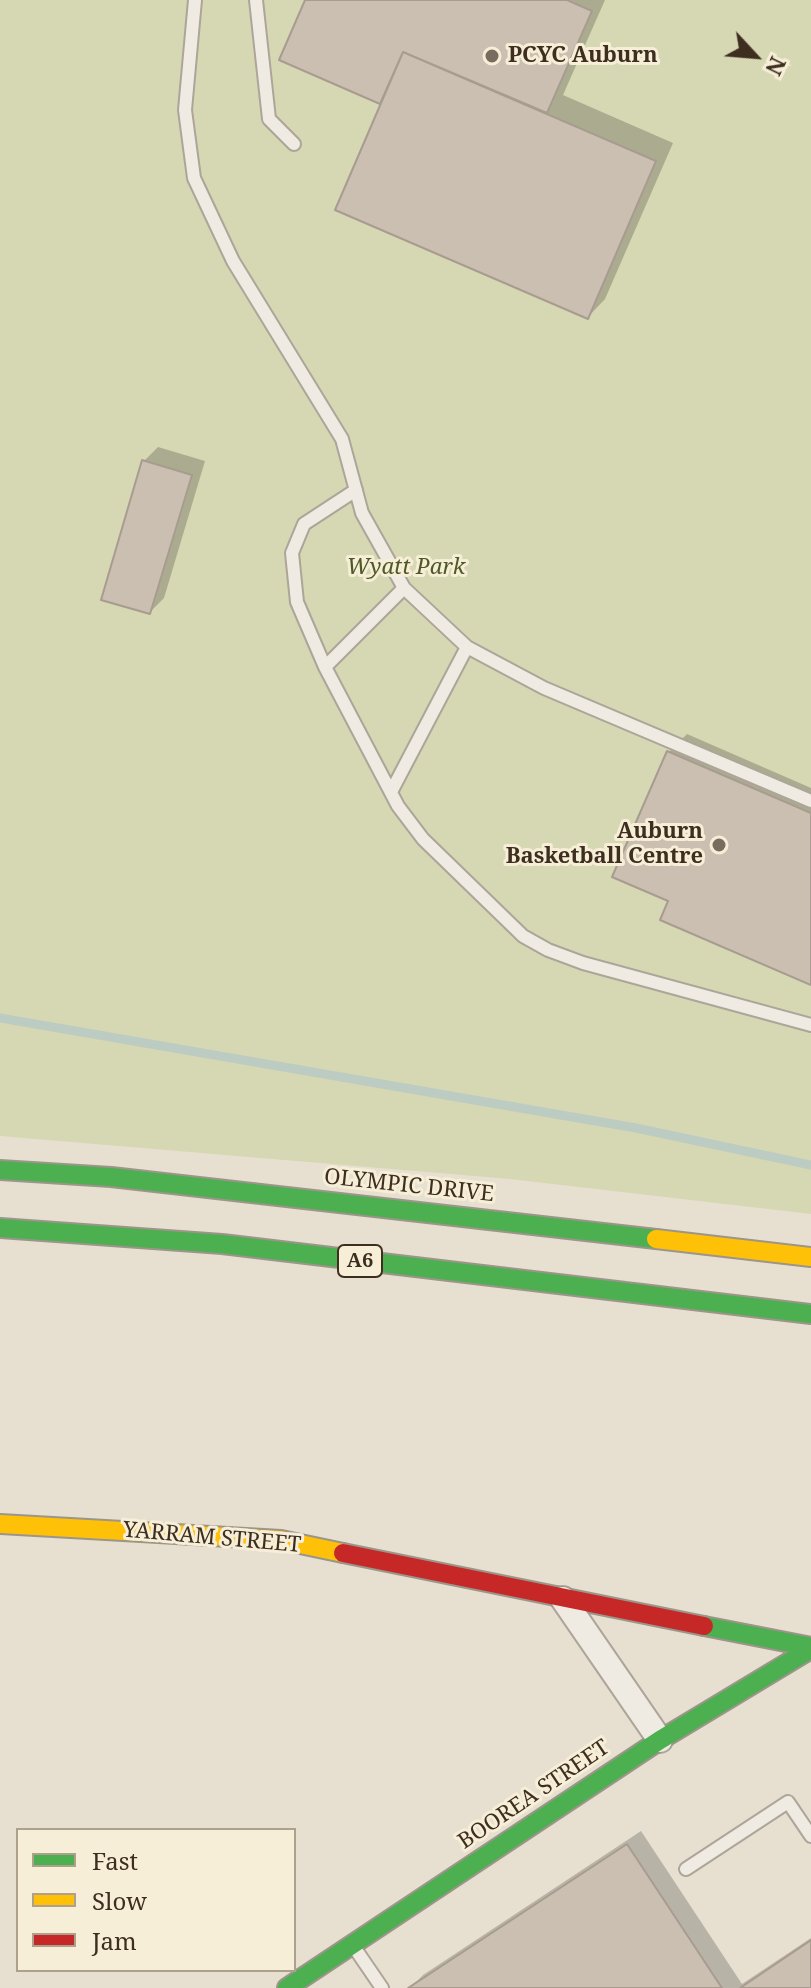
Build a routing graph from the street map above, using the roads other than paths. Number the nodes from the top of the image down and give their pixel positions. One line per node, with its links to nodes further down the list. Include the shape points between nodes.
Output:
1 (195, 0): 4 (lane, via 185,110 194,178 233,261 342,439)
2 (256, 0): 3 (lane, via 269,119)
3 (294, 144)
4 (356, 490): 5 (lane, via 362,513); 7 (lane, via 304,524 292,553 297,602)
5 (404, 588): 6 (lane); 7 (lane)
6 (467, 647): 8 (lane); 9 (lane, via 544,688)
7 (325, 667): 8 (lane)
8 (391, 792): 10 (lane, via 423,839 523,936 548,950)
9 (811, 801)
10 (811, 1025)
11 (0, 1170): 13 (main road, OLYMPIC DRIVE, via 111,1177)
12 (0, 1228): 14 (main road, A6, via 222,1244)
13 (811, 1257)
14 (811, 1314)
15 (0, 1524): 16 (main road, YARRAM STREET, via 281,1540)
16 (563, 1599): 17 (main road, YARRAM STREET); 18 (street)
17 (811, 1648): 18 (main road, BOOREA STREET)
18 (660, 1740): 21 (main road, BOOREA STREET)
19 (811, 1836): 20 (lane, via 788,1802)
20 (686, 1869)
21 (352, 1944): 22 (main road, BOOREA STREET); 23 (lane)
22 (287, 1988)
23 (382, 1988)

